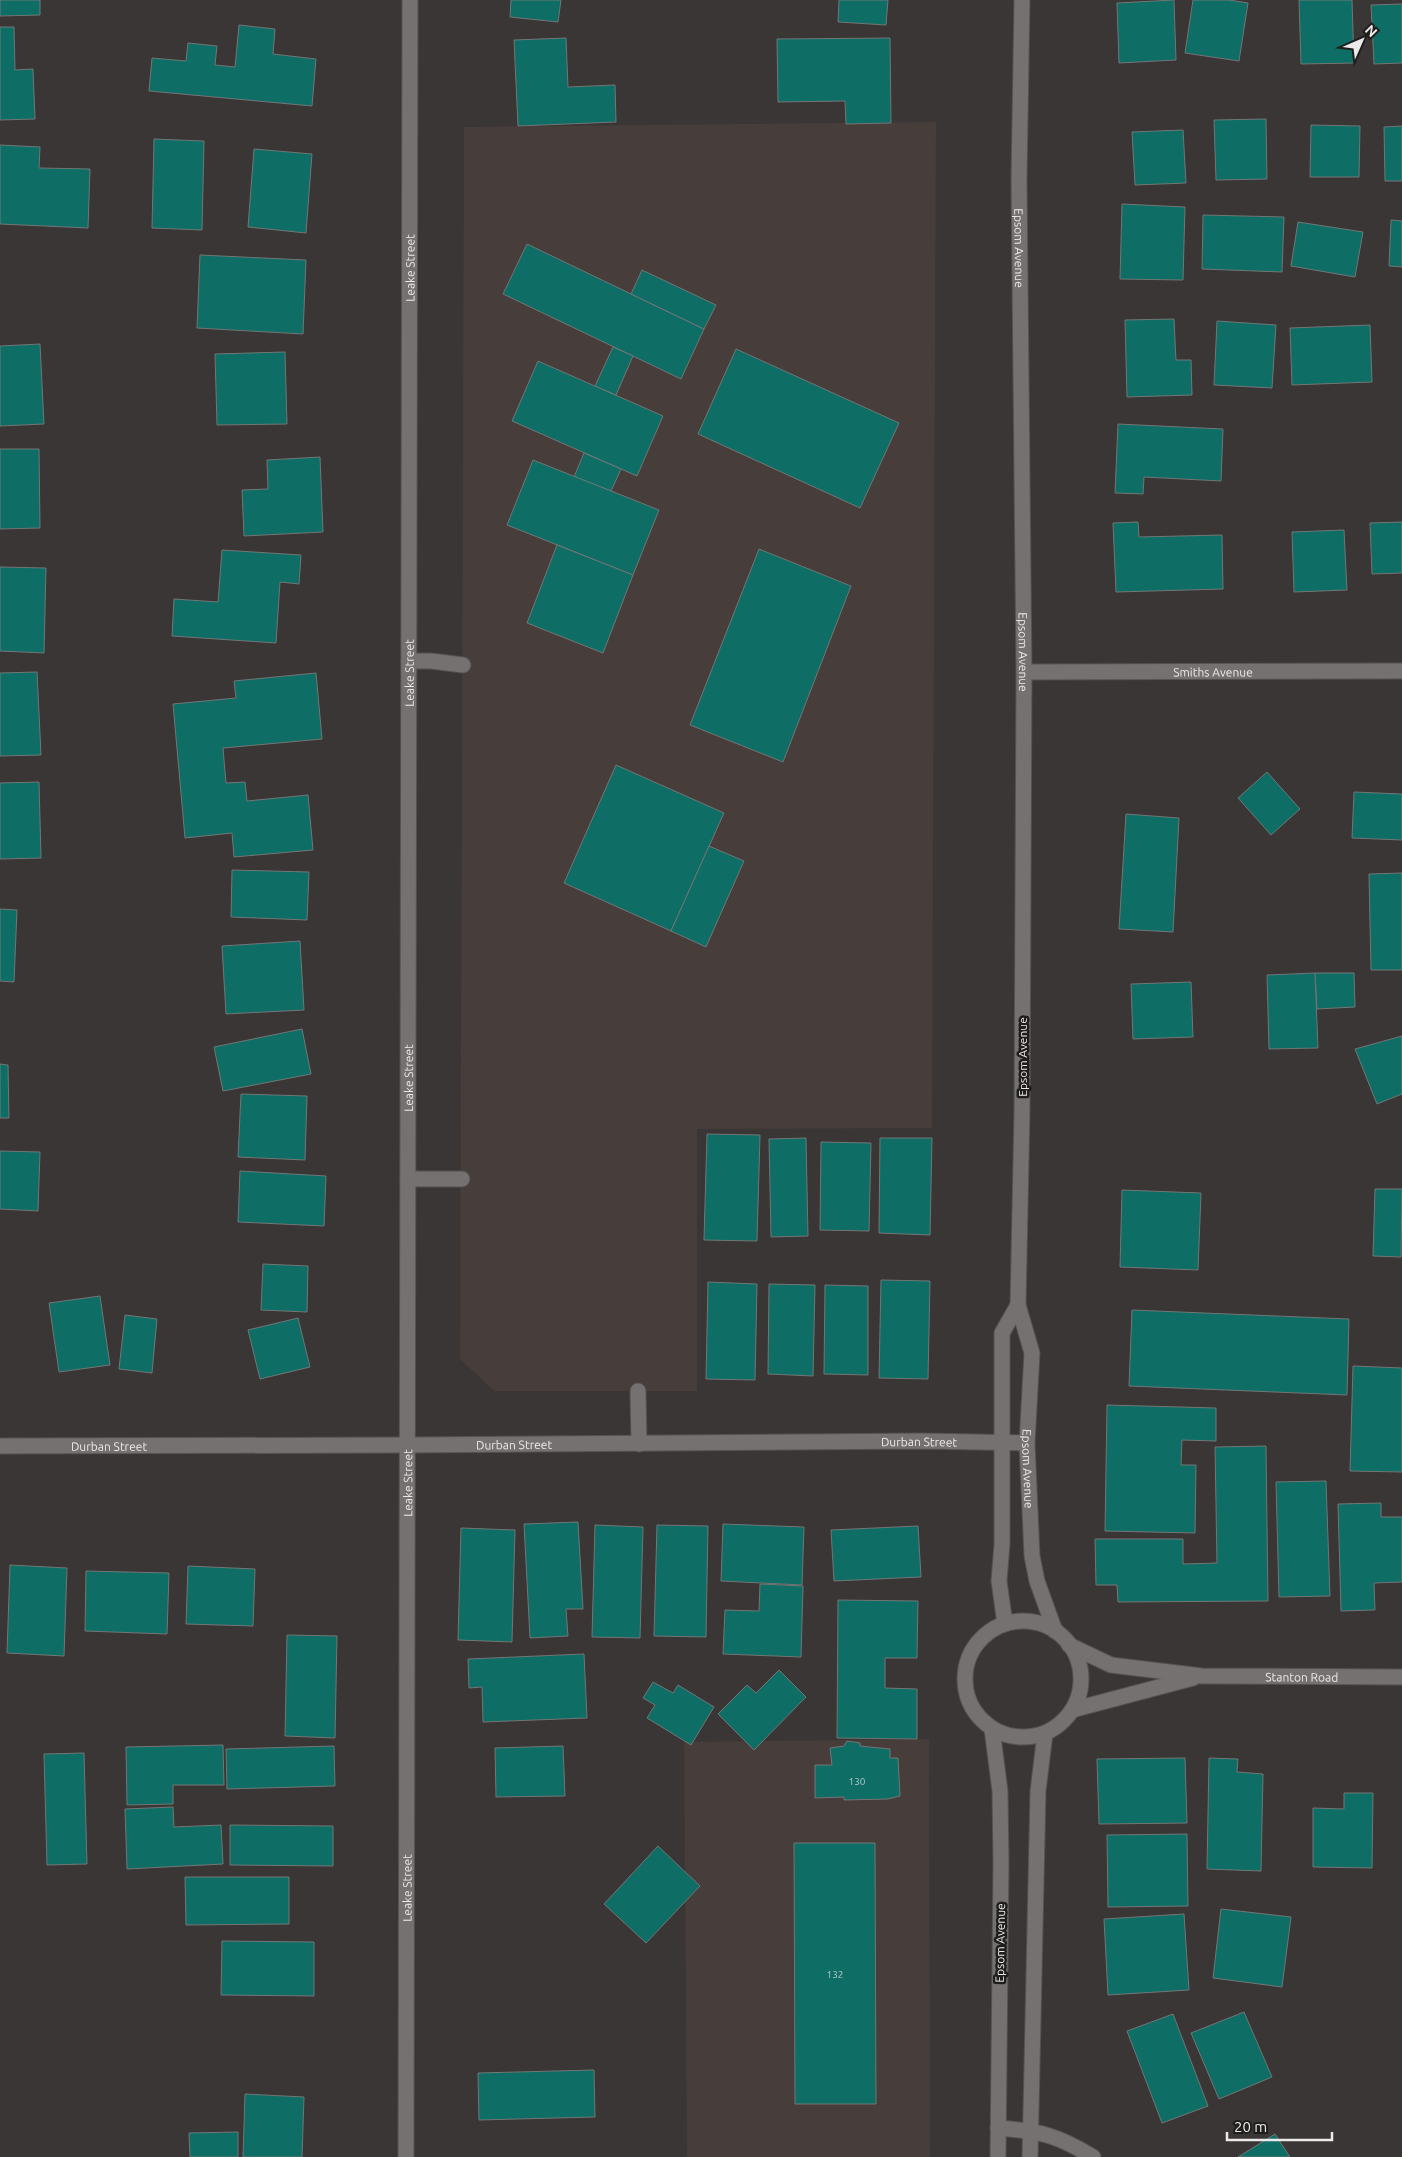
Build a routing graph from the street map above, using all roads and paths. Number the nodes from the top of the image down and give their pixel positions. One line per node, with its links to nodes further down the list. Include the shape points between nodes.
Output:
1 (410, 0): 3 (street, Leake Street)
2 (1022, 0): 6 (street, Epsom Avenue, via 1019,199)
3 (409, 661): 4 (street); 8 (street, Leake Street)
4 (463, 665)
5 (1402, 671): 6 (street, Smiths Avenue)
6 (1024, 672): 9 (street, Epsom Avenue)
7 (462, 1178): 8 (street)
8 (408, 1179): 15 (street, Leake Street)
9 (1018, 1305): 11 (street, Epsom Avenue, via 1002,1333); 12 (street, Epsom Avenue, via 1032,1353)
10 (638, 1391): 13 (street)
11 (1001, 1442): 12 (street, Durban Street); 13 (street, Durban Street); 16 (street, Epsom Avenue, via 999,1581)
12 (1027, 1443): 17 (street, Epsom Avenue, via 1032,1556 1037,1581)
13 (639, 1444): 15 (street, Durban Street)
14 (0, 1446): 15 (street, Durban Street)
15 (407, 1446): 26 (street, Leake Street)
16 (1005, 1624): 17 (street, via 1031,1621); 22 (street, via 978,1640 965,1669 968,1701)
17 (1055, 1631): 18 (street)
18 (1069, 1645): 19 (street, Stanton Road, via 1111,1665); 21 (street, via 1078,1663 1081,1684)
19 (1202, 1676): 20 (street, Stanton Road); 21 (street, Stanton Road)
20 (1402, 1677)
21 (1072, 1710): 23 (street, via 1065,1720)
22 (992, 1729): 23 (street, via 1012,1737); 24 (street, Epsom Avenue, via 1000,1791)
23 (1045, 1734): 25 (street, via 1038,1791)
24 (998, 2128): 25 (street); 27 (street, Epsom Avenue)
25 (1030, 2130): 28 (street); 29 (street, via 1063,2139)
26 (406, 2157)
27 (998, 2157)
28 (1030, 2157)
29 (1093, 2157)

